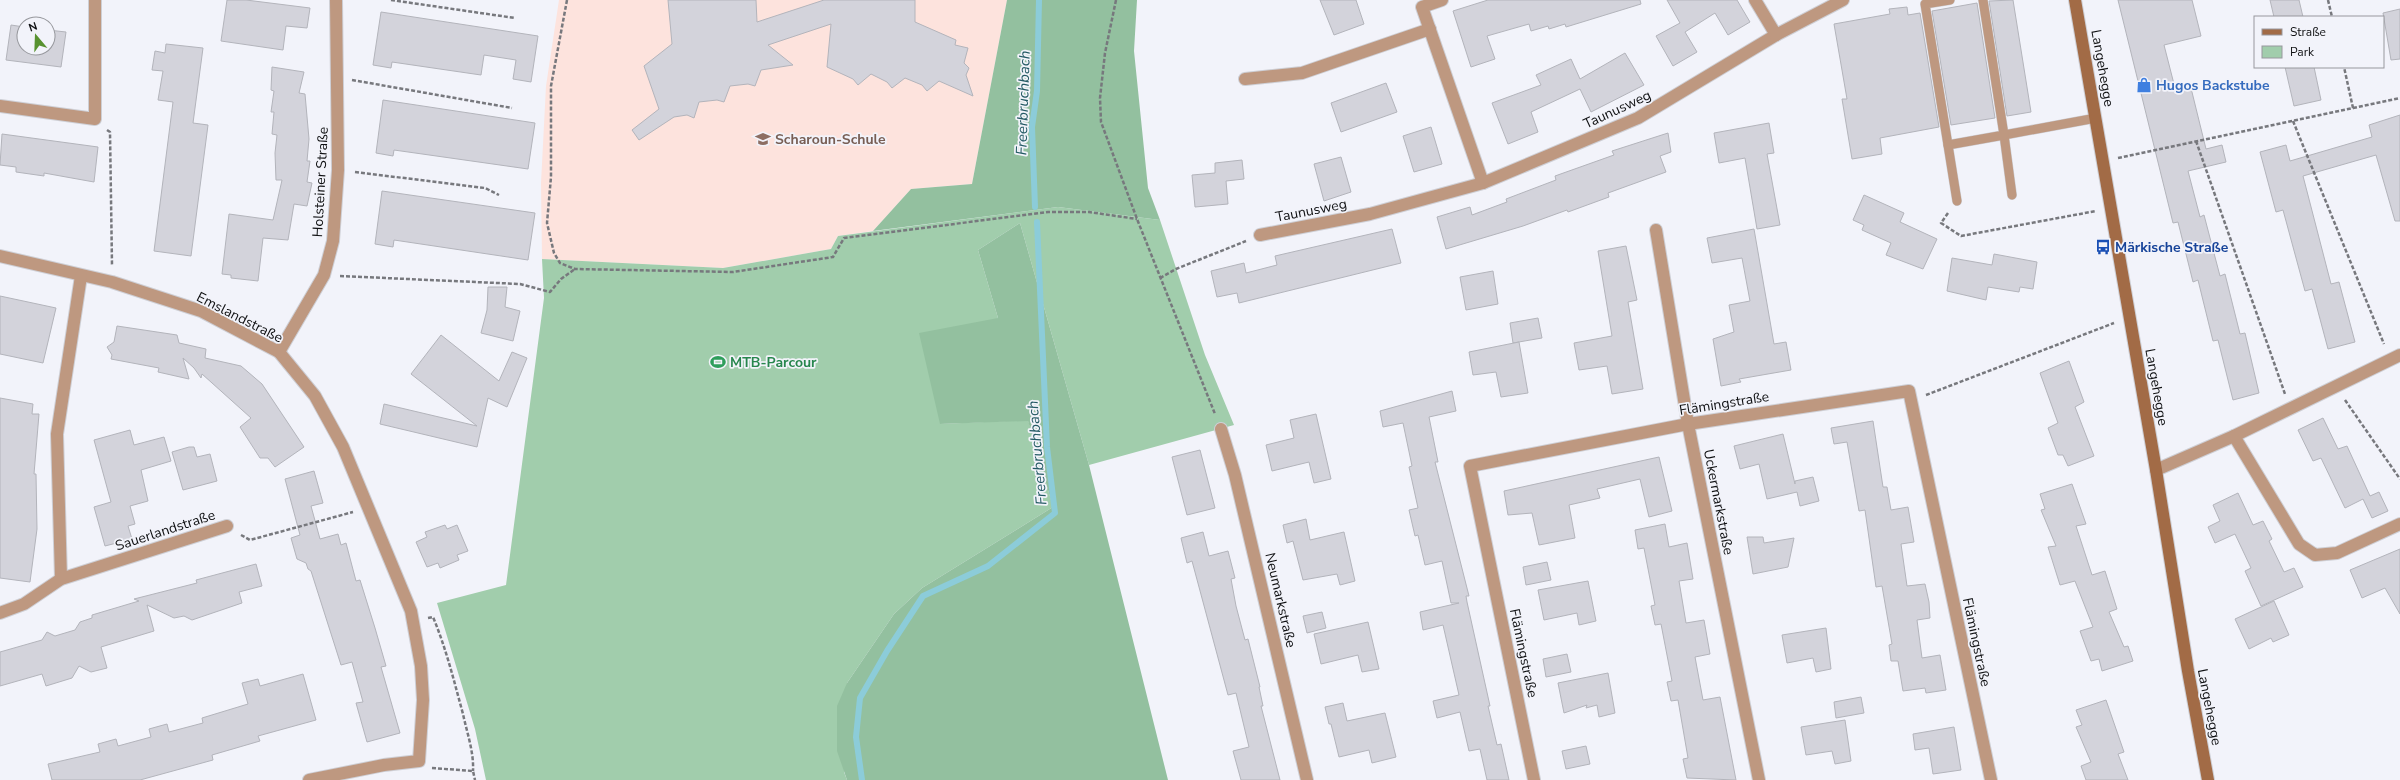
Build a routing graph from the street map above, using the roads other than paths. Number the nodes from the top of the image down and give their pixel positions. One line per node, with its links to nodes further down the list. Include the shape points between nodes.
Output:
1 (96, 0): 12 (street, via 95,119)
2 (336, 0): 23 (street, Holsteiner Straße, via 338,170 333,241 324,275)
3 (1442, 0): 9 (street, via 1422,7)
4 (1755, 0): 10 (street)
5 (1843, 0): 10 (street, Taunusweg)
6 (1950, 0): 15 (lane, via 1925,4)
7 (1983, 0): 14 (lane)
8 (2075, 0): 13 (street, Langehegge)
9 (1430, 29): 11 (street, via 1302,73); 16 (street)
10 (1776, 35): 16 (street, Taunusweg, via 1638,118)
11 (1245, 80)
12 (0, 106)
13 (2096, 118): 14 (lane); 28 (street, Langehegge)
14 (2004, 135): 15 (lane); 17 (lane)
15 (1948, 145): 18 (lane)
16 (1483, 183): 20 (street, Taunusweg, via 1370,214)
17 (2012, 195)
18 (1957, 201)
19 (1656, 230): 25 (street, Uckermarkstraße)
20 (1260, 235)
21 (0, 256): 22 (street, Emslandstraße)
22 (81, 276): 23 (street, Emslandstraße, via 112,282 201,311); 31 (street, via 57,434)
23 (279, 352): 33 (street, Emslandstraße, via 315,396 343,447 412,616 421,666 423,700 420,761)
24 (2395, 357): 27 (street)
25 (1688, 424): 36 (street, Flämingstraße, via 1470,466); 37 (street, Uckermarkstraße); 38 (street, Flämingstraße, via 1909,391)
26 (1221, 429): 35 (street, Neumarkstraße, via 1237,483)
27 (2234, 436): 28 (street); 29 (street, via 2299,544 2315,555 2337,553)
28 (2156, 470): 39 (street, Langehegge)
29 (2400, 524)
30 (227, 526): 31 (street, Sauerlandstraße)
31 (61, 579): 32 (street, Sauerlandstraße, via 24,604)
32 (0, 613)
33 (364, 774): 34 (street)
34 (309, 780)
35 (1307, 780)
36 (1534, 780)
37 (1759, 780)
38 (1991, 780)
39 (2208, 780)

